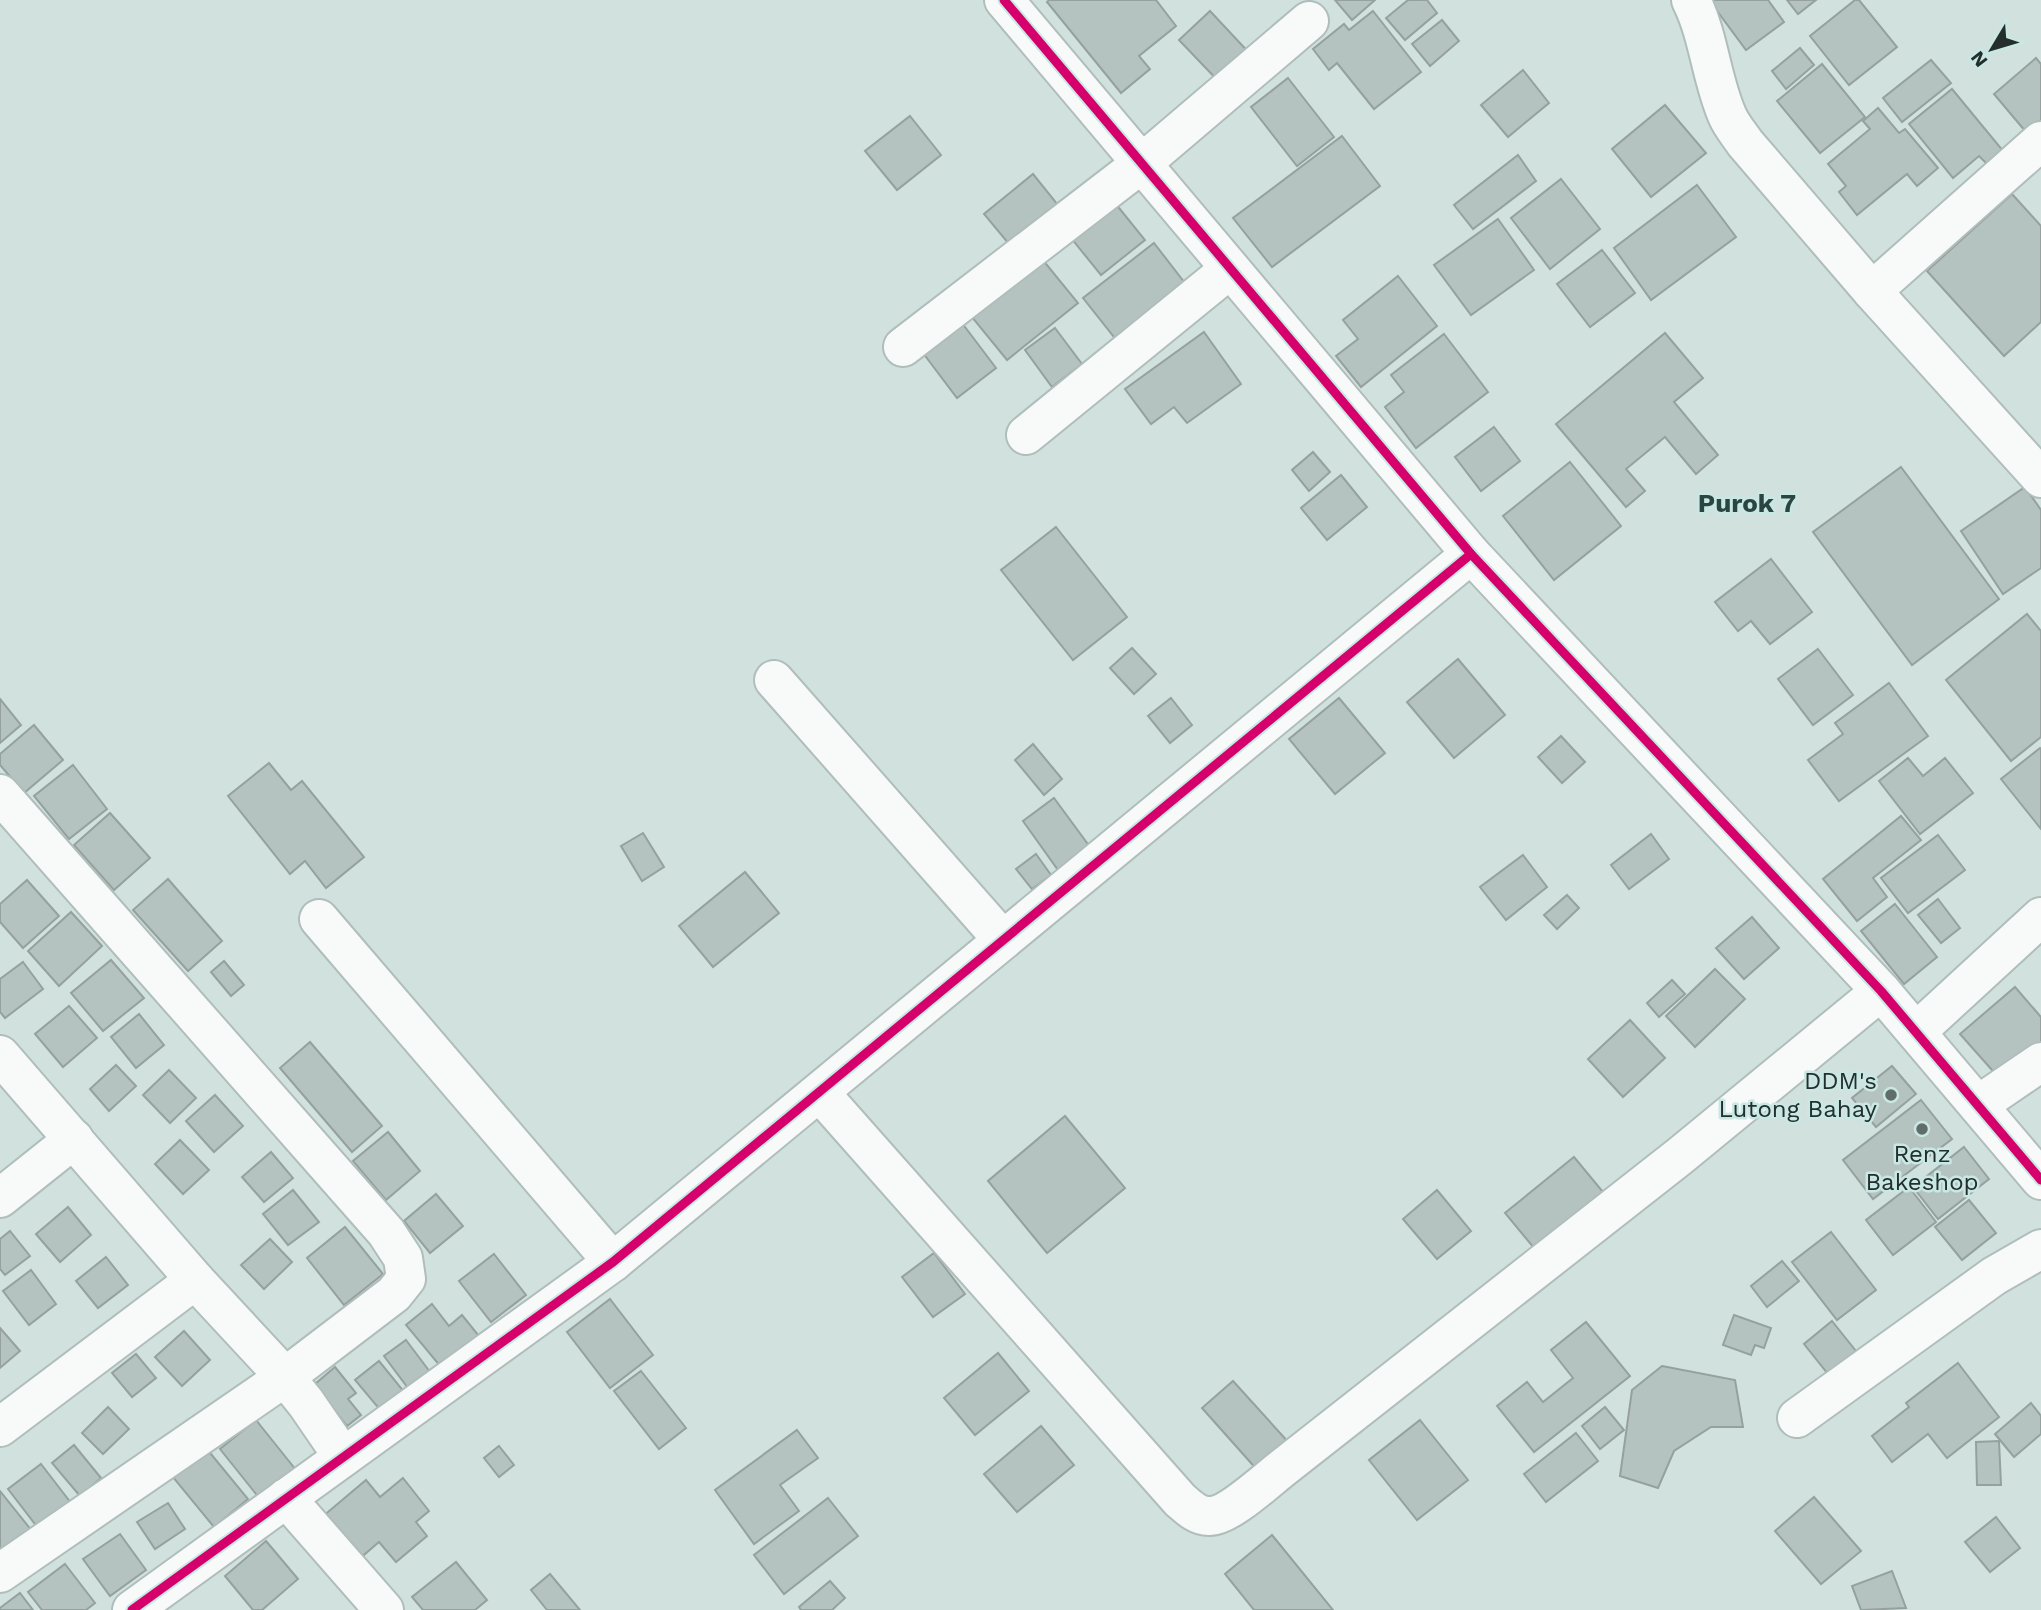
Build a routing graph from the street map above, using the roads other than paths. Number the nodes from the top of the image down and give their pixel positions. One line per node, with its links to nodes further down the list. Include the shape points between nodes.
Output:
1 (1691, 0): 7 (street, via 1728,117)
2 (1006, 1): 5 (street)
3 (1309, 21): 5 (street)
4 (2041, 141): 7 (street)
5 (1141, 164): 6 (street); 8 (street)
6 (1230, 269): 9 (street); 11 (street)
7 (1872, 291): 10 (street)
8 (903, 346)
9 (1026, 435)
10 (2041, 478)
11 (1471, 554): 16 (street); 17 (street)
12 (774, 680): 16 (street)
13 (0, 794): 29 (street, via 386,1232 403,1258 406,1279 394,1294)
14 (2041, 917): 18 (street)
15 (319, 919): 27 (street)
16 (1003, 940): 21 (street)
17 (1881, 991): 18 (street); 21 (street, via 1261,1485 1231,1508 1210,1516 1195,1512 1180,1500)
18 (1916, 1032): 22 (street)
19 (0, 1055): 23 (street)
20 (2041, 1062): 22 (street)
21 (820, 1093): 27 (street)
22 (1978, 1105): 24 (street)
23 (74, 1139): 25 (street); 28 (street)
24 (2041, 1180)
25 (0, 1198)
26 (2041, 1249): 30 (street, via 1994,1276)
27 (613, 1262): 32 (street)
28 (195, 1280): 29 (street); 31 (street)
29 (285, 1377): 32 (street); 34 (street)
30 (1797, 1418)
31 (0, 1427)
32 (343, 1457): 33 (street)
33 (286, 1498): 35 (street); 36 (street)
34 (0, 1573)
35 (132, 1610)
36 (384, 1610)

